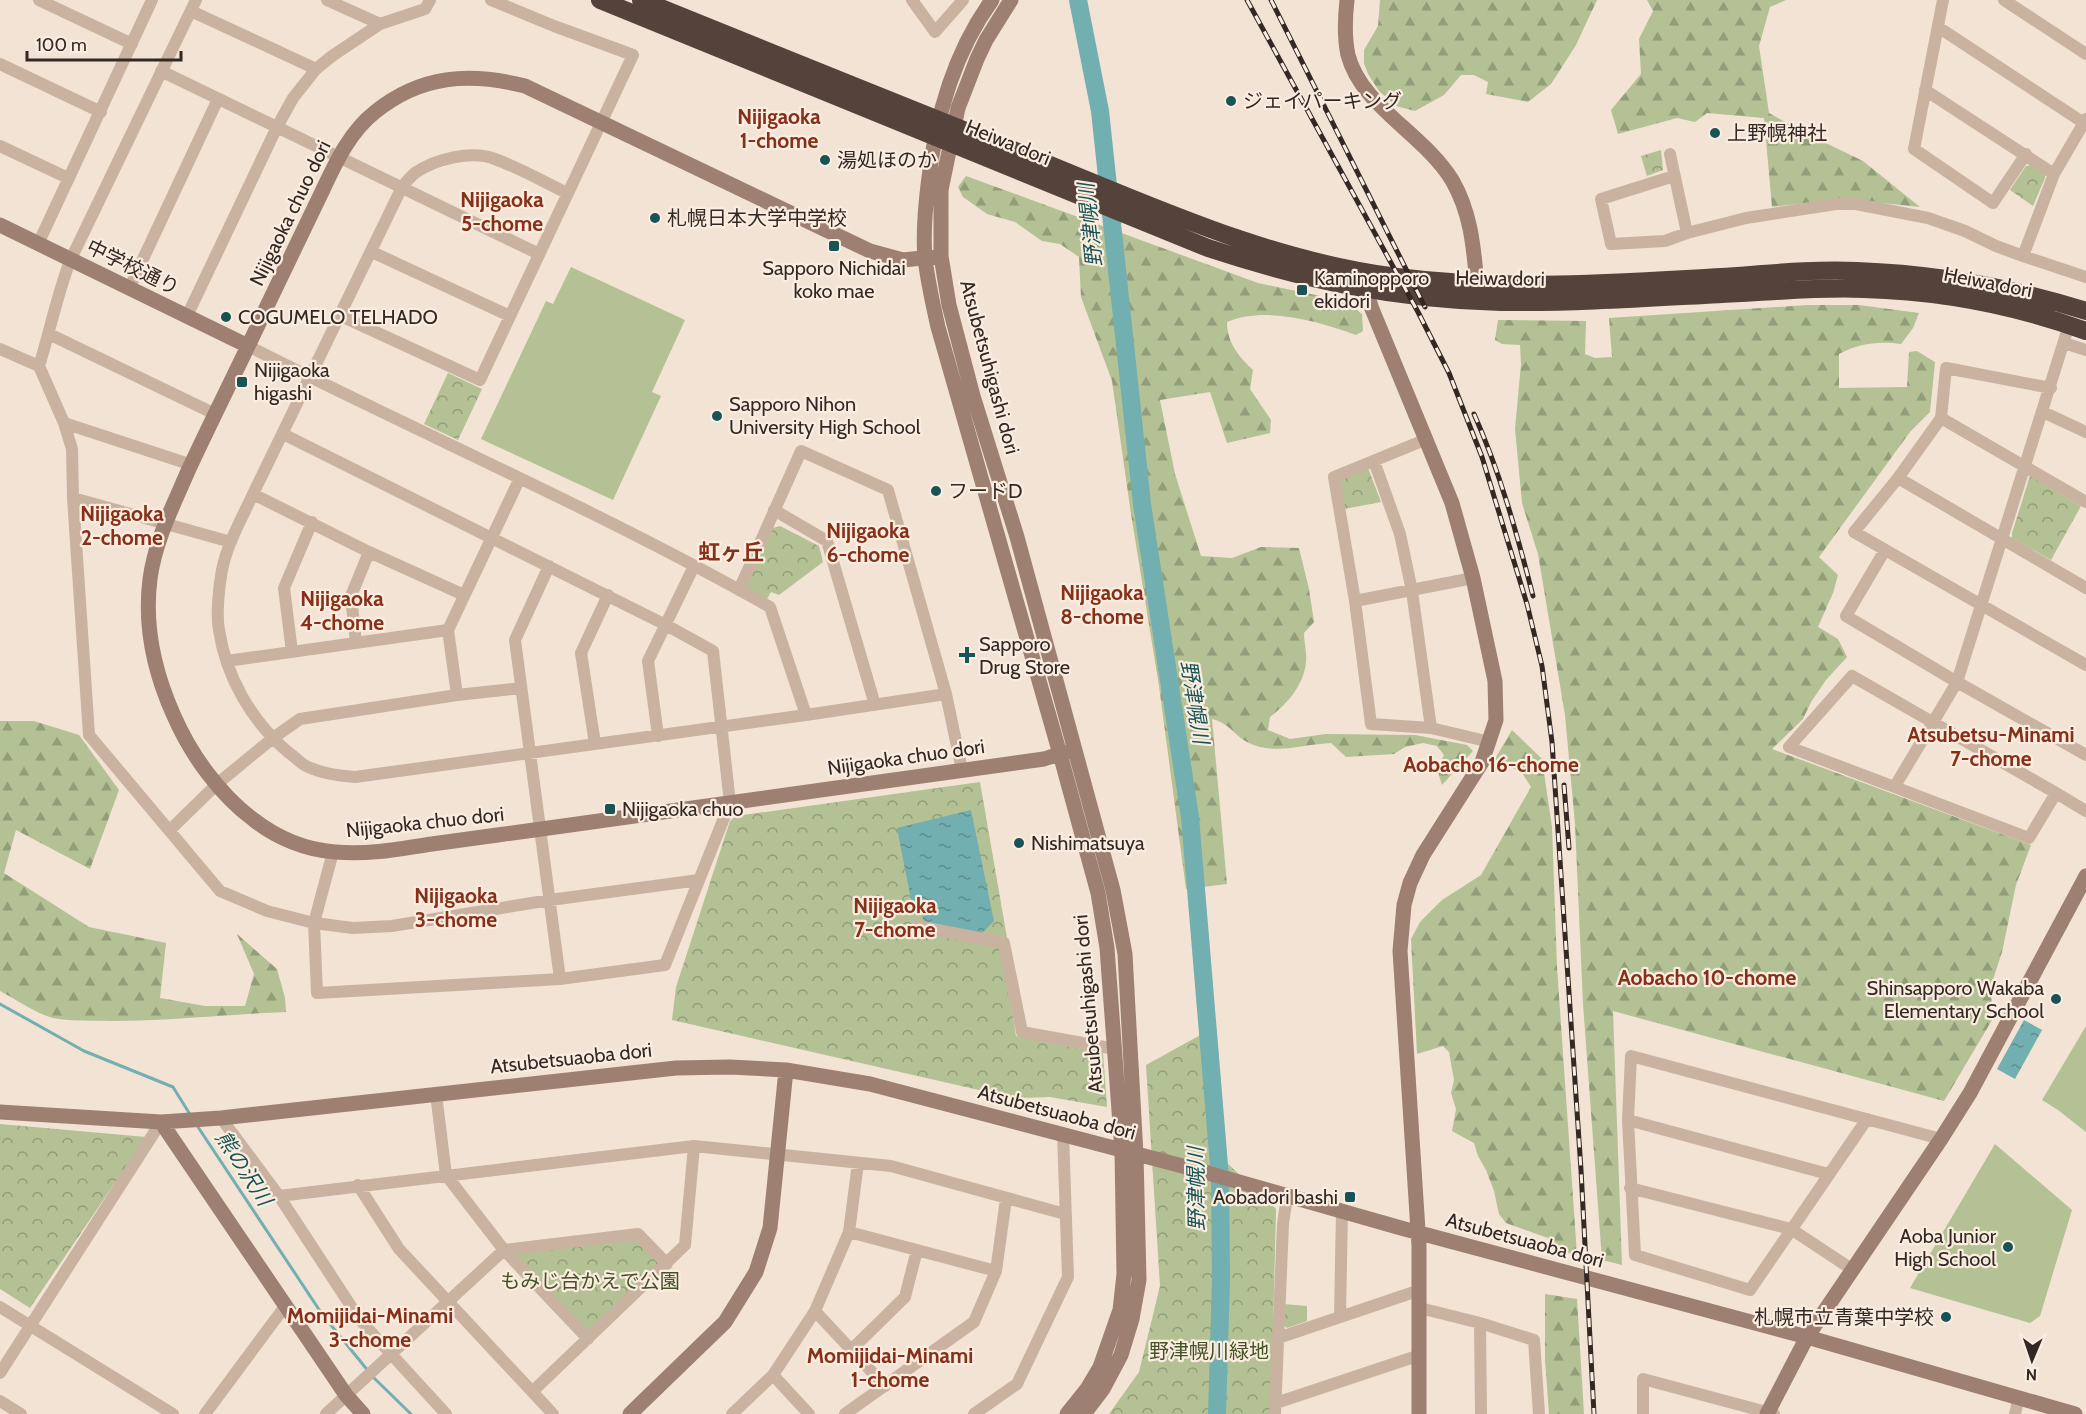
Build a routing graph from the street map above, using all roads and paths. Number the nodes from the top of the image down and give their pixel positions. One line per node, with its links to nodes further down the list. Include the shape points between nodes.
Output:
1 (39, 0): 18 (street)
2 (152, 0): 18 (street)
3 (327, 0): 16 (street)
4 (430, 0): 16 (street, via 425,9)
5 (491, 0): 27 (street, via 633,55)
6 (600, 0): 29 (highway)
7 (641, 0): 29 (highway)
8 (912, 0): 9 (street, via 935,32)
9 (963, 0)
10 (1011, 0): 29 (street, Atsubetsuhigashi dori, via 986,40)
11 (1347, 0): 52 (street, via 1346,43 1353,70 1371,95 1439,162 1461,198 1475,251)
12 (1943, 0): 17 (street)
13 (2004, 0): 19 (street)
14 (986, 2): 29 (street, Atsubetsuhigashi dori, via 943,101)
15 (193, 5): 21 (street); 22 (street)
16 (380, 24): 21 (street)
17 (1938, 27): 23 (street); 26 (street)
18 (132, 44): 25 (street)
19 (2086, 54)
20 (0, 64): 25 (street)
21 (316, 69): 28 (street)
22 (161, 71): 24 (street); 47 (street)
23 (1925, 90): 31 (street); 31 (street, via 1914,149 1993,203)
24 (218, 99): 28 (street); 50 (street)
25 (101, 112): 36 (street)
26 (2085, 121): 34 (street)
27 (600, 123): 33 (street, Nijigaoka chuo dori, via 525,86 496,79 441,80 400,96 370,116); 38 (street); 46 (street, Nijigaoka chuo dori, via 870,251 903,260)
28 (277, 127): 33 (street); 54 (street)
29 (944, 131): 44 (street, Atsubetsuhigashi dori); 46 (street, Atsubetsuhigashi dori, via 925,209); 48 (highway, Heiwa dori, via 1075,175 1248,242); 51 (highway, Heiwa dori, via 1079,195 1208,248 1273,269)
30 (0, 146): 36 (street)
31 (2026, 153): 34 (street)
32 (1670, 154): 35 (street)
33 (339, 156): 37 (street); 60 (street, Nijigaoka chuo dori)
34 (2054, 174): 45 (street)
35 (1674, 176): 40 (street); 40 (street, via 1601,199 1611,244 1665,242)
36 (69, 178): 41 (street)
37 (402, 187): 38 (street, via 429,165 473,156 493,158); 42 (street); 43 (street)
38 (567, 193): 43 (street)
39 (0, 225): 41 (street, 中学校通り)
40 (1687, 233): 45 (street, via 1746,218 1856,204 1928,218)
41 (38, 244): 47 (street, 中学校通り)
42 (372, 252): 55 (street); 56 (street)
43 (539, 254): 56 (street)
44 (941, 256): 46 (street, Nijigaoka chuo dori); 66 (street, Atsubetsuhigashi dori)
45 (2023, 256): 49 (street)
46 (925, 258): 66 (street, Atsubetsuhigashi dori, via 938,327)
47 (70, 261): 50 (street, 中学校通り); 58 (street)
48 (1359, 271): 51 (street); 52 (highway, Heiwa dori)
49 (2086, 278)
50 (129, 288): 54 (street, 中学校通り)
51 (1366, 290): 52 (highway, Heiwa dori, via 1413,297); 73 (street)
52 (1478, 293): 53 (highway, Heiwa dori, via 1853,271 1966,281); 57 (highway, Heiwa dori, via 1570,302 1863,288 1991,303)
53 (2086, 311)
54 (187, 316): 60 (street, 中学校通り)
55 (341, 316): 56 (street, via 480,380); 64 (street)
56 (510, 316)
57 (2078, 328): 59 (street)
58 (49, 334): 63 (street); 68 (street)
59 (2064, 343): 62 (street); 65 (street)
60 (248, 346): 64 (street); 68 (street, Nijigaoka chuo dori)
61 (0, 349): 63 (street)
62 (2086, 350)
63 (39, 366): 70 (street)
64 (311, 377): 72 (street); 77 (street)
65 (2051, 388): 67 (street); 69 (street, via 1946,368)
66 (966, 398): 119 (street, Atsubetsuhigashi dori)
67 (2043, 412): 71 (street); 76 (street)
68 (215, 414): 75 (street, Nijigaoka chuo dori)
69 (1941, 418): 76 (street); 78 (street)
70 (64, 423): 75 (street); 80 (street, via 72,449)
71 (2086, 432)
72 (283, 434): 79 (street); 85 (street)
73 (1427, 439): 74 (street); 92 (street, via 1452,503)
74 (1374, 461): 95 (street, via 1400,534); 98 (street, via 1334,477)
75 (192, 465): 84 (street, Nijigaoka chuo dori)
76 (2025, 468): 81 (street); 86 (street)
77 (520, 478): 85 (street); 91 (street)
78 (1898, 478): 86 (street); 88 (street, via 1854,532)
79 (254, 494): 83 (street); 87 (street)
80 (73, 498): 84 (street); 128 (street, via 89,735)
81 (2086, 502)
82 (774, 510): 94 (street); 108 (street, via 801,451 888,490); 110 (street, via 827,541)
83 (312, 522): 89 (street); 103 (street, via 284,588)
84 (165, 523): 87 (street); 123 (street, Nijigaoka chuo dori, via 150,579 151,646 161,688 184,739)
85 (492, 537): 90 (street); 96 (street)
86 (2002, 539): 93 (street); 99 (street)
87 (231, 542): 104 (street, via 219,593 218,629)
88 (1885, 550): 99 (street); 106 (street, via 1846,616)
89 (369, 552): 96 (street); 102 (street, via 351,596)
90 (549, 566): 97 (street); 107 (street, via 515,640)
91 (694, 566): 94 (street); 100 (street)
92 (1473, 578): 95 (street); 117 (street, via 1495,681 1497,720)
93 (2086, 588)
94 (739, 590): 111 (street, via 770,607)
95 (1412, 591): 98 (street); 114 (street)
96 (464, 595): 101 (street)
97 (608, 595): 100 (street); 118 (street, via 581,653)
98 (1355, 601): 114 (street, via 1371,724)
99 (1982, 604): 105 (street); 106 (street)
100 (666, 625): 113 (street, via 713,651); 115 (street, via 648,662)
101 (448, 630): 102 (street); 109 (street)
102 (356, 643): 103 (street)
103 (292, 652): 104 (street)
104 (227, 661): 116 (street, via 248,706)
105 (2086, 665)
106 (1957, 682): 112 (street); 121 (street)
107 (521, 688): 109 (street); 120 (street)
108 (946, 694): 110 (street); 122 (street)
109 (457, 695): 116 (street, via 300,719)
110 (875, 705): 111 (street)
111 (806, 715): 113 (street)
112 (1933, 722): 124 (street); 124 (street, via 1852,676 1789,747); 125 (street)
113 (722, 726): 115 (street); 126 (street)
114 (1431, 728): 117 (street)
115 (658, 736): 118 (street)
116 (273, 738): 120 (street, via 304,765 330,775 355,777); 123 (street)
117 (1490, 742): 163 (street, via 1482,762 1422,855 1404,905 1400,951)
118 (595, 744): 120 (street)
119 (1067, 752): 122 (street, Nijigaoka chuo dori, via 1044,759); 138 (street, Atsubetsuhigashi dori, via 1107,948); 149 (street, Atsubetsuhigashi dori, via 1113,890 1125,954)
120 (530, 753): 129 (street)
121 (2086, 755)
122 (962, 770): 126 (street, Nijigaoka chuo dori)
123 (217, 784): 128 (street); 130 (street, Nijigaoka chuo dori, via 249,816 274,833)
124 (1895, 786): 125 (street, via 2029,838)
125 (2056, 793): 127 (street)
126 (730, 803): 129 (street, Nijigaoka chuo dori); 132 (street)
127 (2086, 811)
128 (170, 830): 135 (street, via 220,891 267,911)
129 (540, 830): 130 (street, Nijigaoka chuo dori, via 365,854); 134 (street)
130 (333, 852): 135 (street)
131 (2086, 876): 133 (street)
132 (699, 880): 134 (street); 137 (street, via 665,965)
133 (2081, 898): 147 (street)
134 (550, 900): 135 (street, via 393,926 353,928); 137 (street)
135 (314, 923): 137 (street, via 317,993)
136 (917, 926): 138 (street, via 1004,943 1022,1032)
137 (560, 979)
138 (1115, 1048): 149 (street, Atsubetsuhigashi dori)
139 (786, 1070): 140 (street, Atsubetsuaoba dori, via 676,1068); 146 (street, Atsubetsuaoba dori, via 870,1084); 150 (street)
140 (436, 1094): 142 (street, Atsubetsuaoba dori); 153 (street)
141 (0, 1112): 145 (street, Atsubetsuaoba dori)
142 (214, 1118): 145 (street, Atsubetsuaoba dori); 156 (street)
143 (1867, 1119): 144 (street, via 1630,1056); 147 (street); 152 (street)
144 (1628, 1120): 152 (street); 155 (street)
145 (167, 1122): 171 (street); 177 (street)
146 (1063, 1134): 149 (street, Atsubetsuaoba dori); 160 (street)
147 (1941, 1139): 167 (street)
148 (694, 1146): 150 (street); 153 (street); 166 (street, via 685,1245)
149 (1129, 1153): 157 (street, Atsubetsuaoba dori); 205 (street, Atsubetsuhigashi dori, via 1120,1310 1100,1367); 206 (street, Atsubetsuhigashi dori, via 1139,1280 1132,1319 1117,1363)
150 (777, 1155): 151 (street); 200 (street, via 770,1228 756,1272 726,1322)
151 (858, 1163): 158 (street, via 891,1166); 162 (street)
152 (1828, 1173): 161 (street)
153 (446, 1175): 154 (street); 164 (street)
154 (358, 1185): 156 (street); 170 (street, via 399,1249)
155 (1630, 1188): 161 (street); 161 (street, via 1635,1255 1750,1290)
156 (279, 1196): 182 (street, via 360,1320)
157 (1287, 1196): 159 (street, Atsubetsuaoba dori); 179 (street)
158 (1006, 1199): 160 (street); 168 (street)
159 (1342, 1211): 163 (street, Atsubetsuaoba dori); 175 (street)
160 (1065, 1214): 204 (street, via 1068,1277 1017,1384)
161 (1791, 1229): 167 (street)
162 (849, 1232): 165 (street); 174 (street)
163 (1418, 1233): 169 (street); 178 (street, Atsubetsuaoba dori)
164 (504, 1250): 166 (street, via 638,1233); 170 (street); 180 (street)
165 (917, 1250): 168 (street); 181 (street, via 905,1297)
166 (667, 1264): 180 (street)
167 (1853, 1270): 178 (street)
168 (996, 1271): 186 (street, via 974,1322)
169 (1420, 1290): 173 (street); 175 (street)
170 (447, 1302): 182 (street); 188 (street)
171 (286, 1305): 187 (street); 195 (street)
172 (0, 1307): 177 (street)
173 (1420, 1308): 176 (street); 183 (street)
174 (815, 1311): 181 (street); 185 (street)
175 (1340, 1316): 179 (street)
176 (1480, 1323): 208 (street); 209 (street, via 1534,1340)
177 (30, 1326): 184 (street); 194 (street)
178 (1807, 1337): 189 (street, Atsubetsuaoba dori); 192 (street)
179 (1278, 1338): 191 (street)
180 (588, 1339): 188 (street)
181 (852, 1349): 186 (street)
182 (390, 1354): 187 (street); 198 (street)
183 (1420, 1355): 191 (street); 207 (street)
184 (0, 1373)
185 (773, 1375): 201 (street); 202 (street)
186 (885, 1386): 203 (street)
187 (350, 1391): 196 (street); 197 (street)
188 (533, 1391): 199 (street)
189 (2019, 1397): 211 (street); 212 (street, Atsubetsuaoba dori)
190 (0, 1401): 193 (street)
191 (1276, 1408)
192 (1770, 1413): 210 (street, via 1643,1379)
193 (21, 1414)
194 (173, 1414)
195 (205, 1414)
196 (326, 1414)
197 (363, 1414)
198 (446, 1414)
199 (553, 1414)
200 (630, 1414)
201 (732, 1414)
202 (809, 1414)
203 (845, 1414)
204 (974, 1414)
205 (1067, 1414)
206 (1084, 1414)
207 (1419, 1414)
208 (1481, 1414)
209 (1539, 1414)
210 (1643, 1414)
211 (2015, 1414)
212 (2075, 1414)

